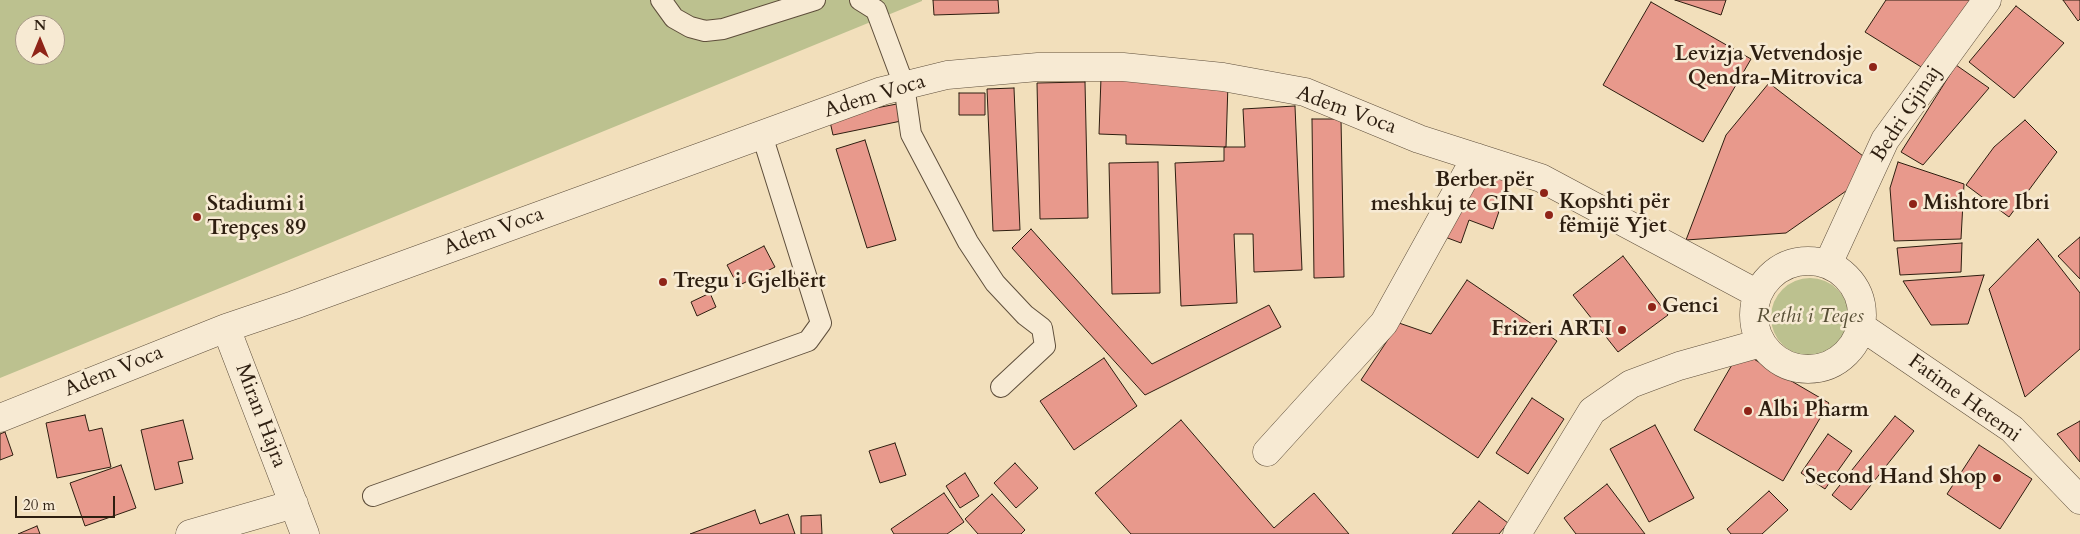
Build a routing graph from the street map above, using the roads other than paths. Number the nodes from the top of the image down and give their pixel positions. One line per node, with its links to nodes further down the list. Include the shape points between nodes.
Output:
1 (661, 0): 2 (lane, via 674,18 705,31 722,30)
2 (815, 0)
3 (860, 0): 5 (lane, via 876,10)
4 (1987, 0): 8 (street, Bedri Gjinaj, via 1885,140)
5 (904, 85): 6 (street, Adem Voca); 7 (street, Adem Voca, via 947,75 1038,67 1123,67 1223,77 1305,92); 13 (lane, via 911,134 968,242 995,283 1042,328 1045,346)
6 (762, 135): 11 (street, Adem Voca); 16 (lane, via 821,323 808,340)
7 (1476, 157): 9 (street, Adem Voca, via 1541,178); 15 (street, via 1384,323)
8 (1828, 264): 9 (street, via 1811,260 1787,265 1766,280); 10 (street, via 1852,282 1860,296)
9 (1758, 294): 12 (street, via 1754,310 1755,327)
10 (1862, 327): 12 (street, via 1855,344 1842,358 1826,367 1808,370 1789,366 1773,357); 17 (street, Fatime Hetemi, via 2012,429)
11 (226, 328): 14 (street, Adem Voca); 18 (street, Miran Hajra)
12 (1761, 343): 21 (street, via 1679,366 1631,384 1592,411)
13 (1001, 386)
14 (0, 418)
15 (1267, 452)
16 (373, 496)
17 (2080, 500)
18 (294, 504): 19 (street); 20 (street, Miran Hajra)
19 (190, 534)
20 (305, 534)
21 (1517, 534)

